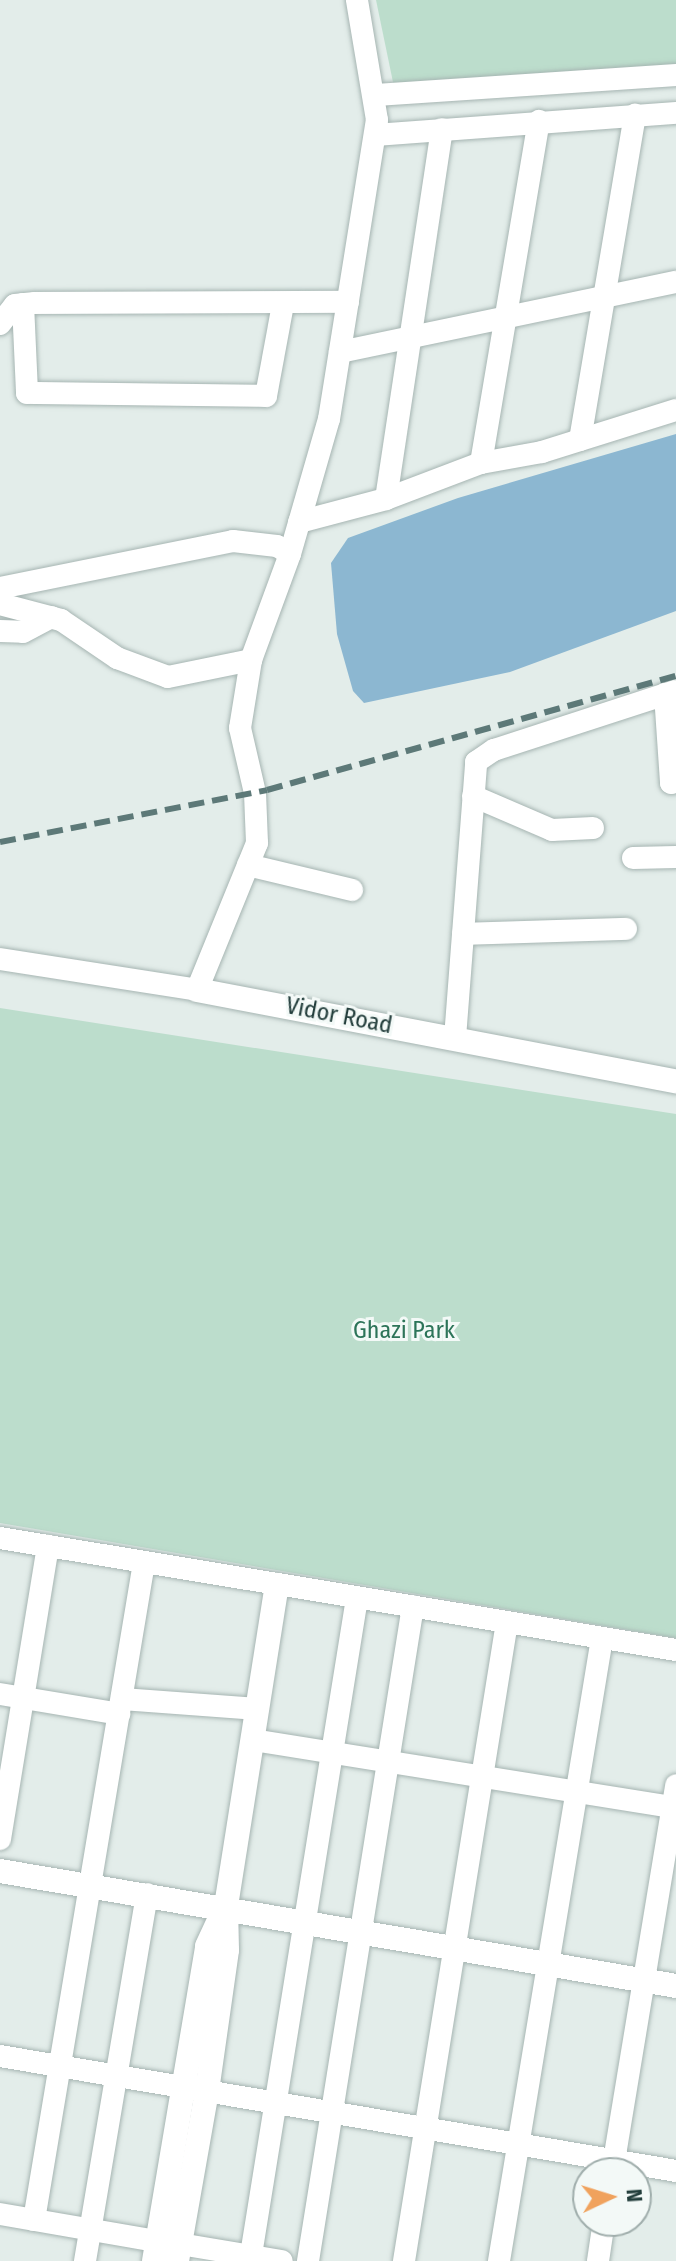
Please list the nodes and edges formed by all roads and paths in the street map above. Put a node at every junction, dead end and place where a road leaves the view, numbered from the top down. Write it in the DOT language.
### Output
graph roads {
  1 [pos="357,0"];
  2 [pos="676,75"];
  3 [pos="376,95"];
  4 [pos="676,113"];
  5 [pos="635,115"];
  6 [pos="539,121"];
  7 [pos="442,129"];
  8 [pos="375,135"];
  9 [pos="676,282"];
  10 [pos="600,297"];
  11 [pos="348,302"];
  12 [pos="23,304"];
  13 [pos="283,304"];
  14 [pos="506,317"];
  15 [pos="0,324"];
  16 [pos="413,336"];
  17 [pos="340,352"];
  18 [pos="675,403"];
  19 [pos="580,440"];
  20 [pos="481,463"];
  21 [pos="386,499"];
  22 [pos="299,522"];
  23 [pos="290,554"];
  24 [pos="0,588"];
  25 [pos="0,604"];
  26 [pos="51,617"];
  27 [pos="0,631"];
  28 [pos="251,660"];
  29 [pos="670,692"];
  30 [pos="676,782"];
  31 [pos="473,796"];
  32 [pos="593,828"];
  33 [pos="676,857"];
  34 [pos="633,858"];
  35 [pos="248,865"];
  36 [pos="352,890"];
  37 [pos="626,929"];
  38 [pos="463,934"];
  39 [pos="0,959"];
  40 [pos="197,990"];
  41 [pos="455,1038"];
  42 [pos="676,1081"];
  43 [pos="0,1538"];
  44 [pos="48,1546"];
  45 [pos="144,1563"];
  46 [pos="277,1585"];
  47 [pos="357,1598"];
  48 [pos="413,1606"];
  49 [pos="507,1622"];
  50 [pos="602,1638"];
  51 [pos="676,1650"];
  52 [pos="0,1694"];
  53 [pos="23,1698"];
  54 [pos="120,1707"];
  55 [pos="258,1709"];
  56 [pos="253,1740"];
  57 [pos="332,1753"];
  58 [pos="388,1762"];
  59 [pos="483,1777"];
  60 [pos="676,1785"];
  61 [pos="576,1792"];
  62 [pos="674,1808"];
  63 [pos="0,1839"];
  64 [pos="0,1871"];
  65 [pos="91,1885"];
  66 [pos="147,1894"];
  67 [pos="226,1906"];
  68 [pos="305,1920"];
  69 [pos="361,1930"];
  70 [pos="455,1947"];
  71 [pos="548,1963"];
  72 [pos="644,1980"];
  73 [pos="676,1986"];
  74 [pos="0,2056"];
  75 [pos="60,2066"];
  76 [pos="116,2075"];
  77 [pos="195,2089"];
  78 [pos="275,2103"];
  79 [pos="332,2112"];
  80 [pos="425,2129"];
  81 [pos="518,2144"];
  82 [pos="572,2157"];
  83 [pos="615,2157"];
  84 [pos="652,2169"];
  85 [pos="676,2171"];
  86 [pos="0,2214"];
  87 [pos="34,2220"];
  88 [pos="90,2230"];
  89 [pos="602,2237"];
  90 [pos="167,2252"];
  91 [pos="250,2258"];
  92 [pos="85,2261"];
  93 [pos="282,2261"];
  94 [pos="308,2261"];
  95 [pos="404,2261"];
  96 [pos="499,2261"];
  97 [pos="598,2261"];
  1 -- 3 [label="street"];
  2 -- 3 [label="street"];
  3 -- 8 [label="street"];
  4 -- 5 [label="street"];
  5 -- 6 [label="street"];
  5 -- 10 [label="street"];
  6 -- 7 [label="street"];
  6 -- 14 [label="street"];
  7 -- 8 [label="street"];
  7 -- 16 [label="street"];
  8 -- 11 [label="street"];
  9 -- 10 [label="street"];
  10 -- 14 [label="street"];
  10 -- 19 [label="street"];
  11 -- 13 [label="street"];
  11 -- 17 [label="street"];
  12 -- 13 [label="street"];
  12 -- 13 [label="street"];
  12 -- 15 [label="street"];
  14 -- 16 [label="street"];
  14 -- 20 [label="street"];
  16 -- 17 [label="street"];
  16 -- 21 [label="street"];
  17 -- 22 [label="street"];
  18 -- 19 [label="street"];
  19 -- 20 [label="street"];
  20 -- 21 [label="street"];
  21 -- 22 [label="street"];
  22 -- 23 [label="street"];
  23 -- 24 [label="street"];
  23 -- 28 [label="street"];
  25 -- 26 [label="street"];
  26 -- 27 [label="street"];
  26 -- 28 [label="street"];
  28 -- 35 [label="street"];
  29 -- 30 [label="street"];
  29 -- 31 [label="street"];
  31 -- 32 [label="street"];
  31 -- 38 [label="street"];
  33 -- 34 [label="street"];
  35 -- 36 [label="street"];
  35 -- 40 [label="street"];
  37 -- 38 [label="street"];
  38 -- 41 [label="street"];
  39 -- 40 [label="street, Vidor Road"];
  40 -- 41 [label="street, Vidor Road"];
  41 -- 42 [label="street, Vidor Road"];
  43 -- 44 [label="street"];
  44 -- 45 [label="street"];
  44 -- 53 [label="street"];
  45 -- 46 [label="street"];
  45 -- 54 [label="street"];
  46 -- 47 [label="street"];
  46 -- 55 [label="street"];
  47 -- 48 [label="street"];
  47 -- 57 [label="street"];
  48 -- 49 [label="street"];
  48 -- 58 [label="street"];
  49 -- 50 [label="street"];
  49 -- 59 [label="street"];
  50 -- 51 [label="street"];
  50 -- 61 [label="street"];
  52 -- 53 [label="street"];
  53 -- 54 [label="street"];
  53 -- 63 [label="street"];
  54 -- 55 [label="street"];
  54 -- 65 [label="street"];
  55 -- 56 [label="street"];
  56 -- 57 [label="street"];
  56 -- 67 [label="street"];
  57 -- 58 [label="street"];
  57 -- 68 [label="street"];
  58 -- 59 [label="street"];
  58 -- 69 [label="street"];
  59 -- 61 [label="street"];
  59 -- 70 [label="street"];
  60 -- 62 [label="street"];
  61 -- 62 [label="street"];
  61 -- 71 [label="street"];
  62 -- 72 [label="street"];
  64 -- 65 [label="street"];
  65 -- 66 [label="street"];
  65 -- 75 [label="street"];
  66 -- 67 [label="street"];
  66 -- 76 [label="street"];
  67 -- 68 [label="street"];
  67 -- 77 [label="street"];
  68 -- 69 [label="street"];
  68 -- 78 [label="street"];
  69 -- 70 [label="street"];
  69 -- 79 [label="street"];
  70 -- 71 [label="street"];
  70 -- 80 [label="street"];
  71 -- 72 [label="street"];
  71 -- 81 [label="street"];
  72 -- 73 [label="street"];
  72 -- 83 [label="street"];
  74 -- 75 [label="street"];
  75 -- 76 [label="street"];
  75 -- 87 [label="street"];
  76 -- 77 [label="street"];
  76 -- 88 [label="street"];
  77 -- 78 [label="street"];
  77 -- 90 [label="street"];
  78 -- 79 [label="street"];
  78 -- 91 [label="street"];
  79 -- 80 [label="street"];
  79 -- 94 [label="street"];
  80 -- 81 [label="street"];
  80 -- 95 [label="street"];
  81 -- 82 [label="street"];
  81 -- 96 [label="street"];
  84 -- 85 [label="street"];
  86 -- 87 [label="street"];
  87 -- 88 [label="street"];
  88 -- 90 [label="street"];
  88 -- 92 [label="street"];
  89 -- 97 [label="street"];
  90 -- 91 [label="street"];
  91 -- 93 [label="street"];
}
